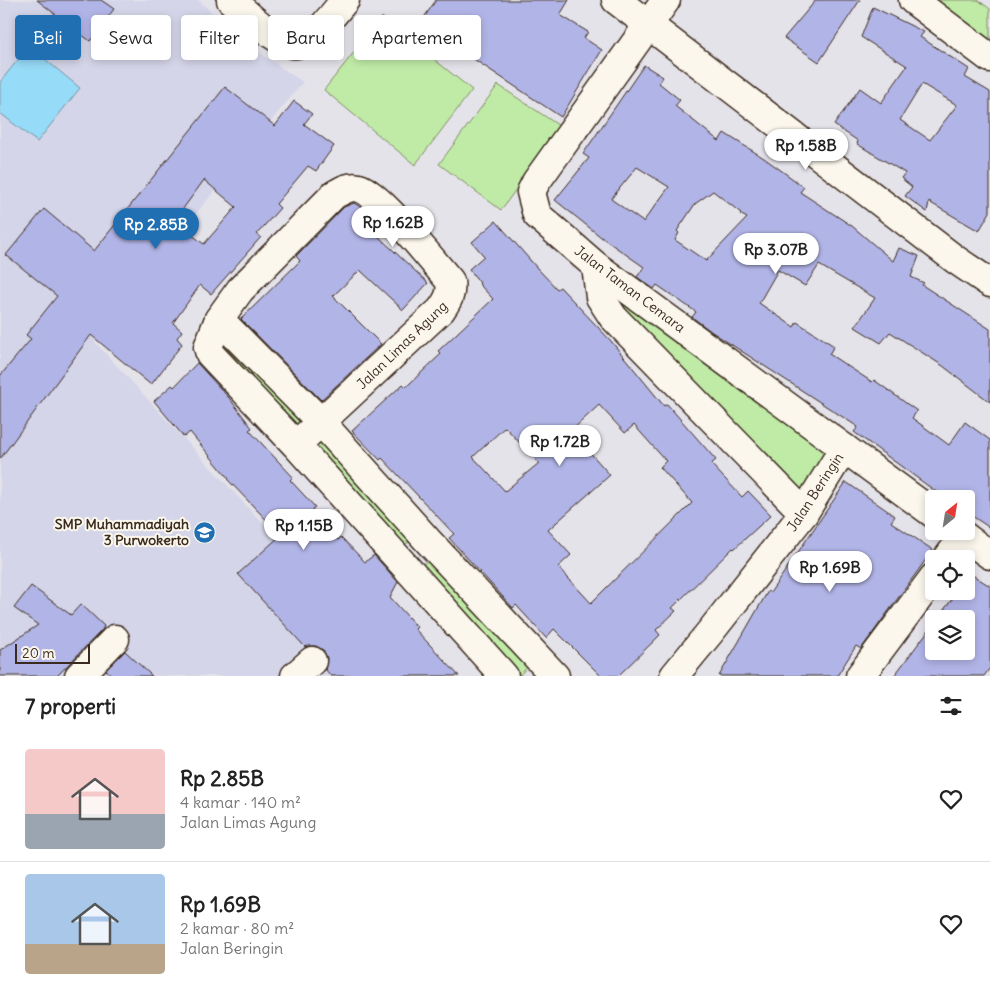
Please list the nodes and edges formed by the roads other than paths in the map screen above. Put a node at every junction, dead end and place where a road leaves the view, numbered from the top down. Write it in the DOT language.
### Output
graph roads {
  1 [pos="231,0"];
  2 [pos="345,0"];
  3 [pos="616,0"];
  4 [pos="666,0"];
  5 [pos="913,0"];
  6 [pos="648,24"];
  7 [pos="990,58"];
  8 [pos="596,266"];
  9 [pos="990,283"];
  10 [pos="219,319"];
  11 [pos="321,422"];
  12 [pos="296,446"];
  13 [pos="844,448"];
  14 [pos="925,507"];
  15 [pos="804,513"];
  16 [pos="969,540"];
  17 [pos="429,542"];
  18 [pos="990,555"];
  19 [pos="403,565"];
  20 [pos="925,589"];
  21 [pos="115,639"];
  22 [pos="545,673"];
  23 [pos="79,676"];
  24 [pos="504,676"];
  25 [pos="674,676"];
  26 [pos="860,676"];
  1 -- 2 [label="street"];
  3 -- 6 [label="street"];
  4 -- 6 [label="street, Jalan Taman Cemara"];
  5 -- 7 [label="street"];
  6 -- 8 [label="street, Jalan Taman Cemara"];
  6 -- 9 [label="street"];
  8 -- 13 [label="street, Jalan Taman Cemara"];
  8 -- 15 [label="street"];
  10 -- 11 [label="street"];
  10 -- 11 [label="street, Jalan Limas Agung"];
  10 -- 12 [label="street, Jalan Limas Agung"];
  11 -- 12 [label="street, Jalan Limas Agung"];
  11 -- 17 [label="street"];
  12 -- 19 [label="street, Jalan Limas Agung"];
  13 -- 14 [label="street, Jalan Taman Cemara"];
  13 -- 15 [label="street, Jalan Beringin"];
  15 -- 25 [label="street, Jalan Beringin"];
  16 -- 18 [label="street"];
  17 -- 19 [label="street"];
  17 -- 22 [label="street"];
  19 -- 24 [label="street, Jalan Limas Agung"];
  20 -- 26 [label="street"];
  21 -- 23 [label="street"];
}
